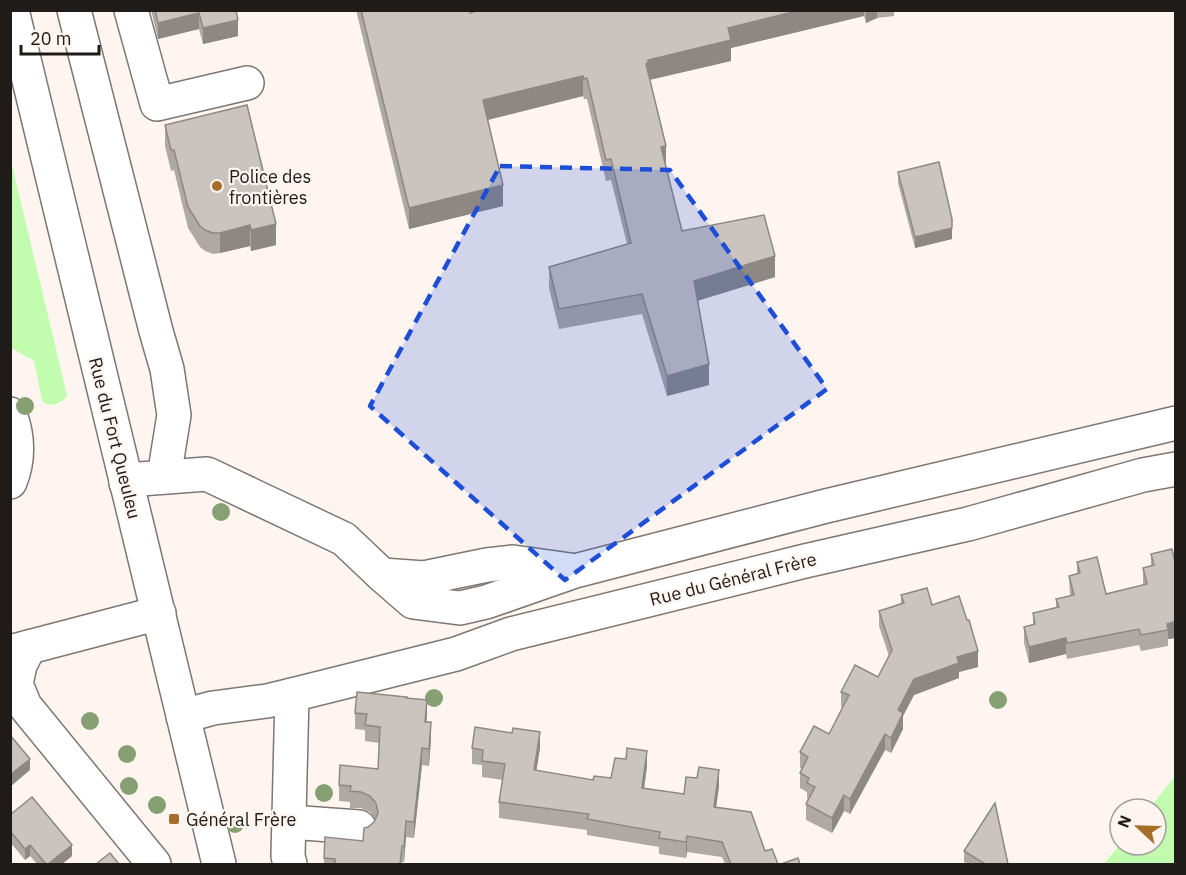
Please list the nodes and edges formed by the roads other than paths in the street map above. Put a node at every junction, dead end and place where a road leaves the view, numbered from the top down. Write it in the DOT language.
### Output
graph roads {
  1 [pos="12,10"];
  2 [pos="74,10"];
  3 [pos="131,10"];
  4 [pos="247,83"];
  5 [pos="10,414"];
  6 [pos="1176,423"];
  7 [pos="1176,468"];
  8 [pos="164,477"];
  9 [pos="10,482"];
  10 [pos="126,483"];
  11 [pos="159,613"];
  12 [pos="20,649"];
  13 [pos="292,695"];
  14 [pos="183,716"];
  15 [pos="289,822"];
  16 [pos="359,827"];
  17 [pos="154,864"];
  18 [pos="219,864"];
  19 [pos="290,864"];
  1 -- 10 [label="street, Rue du Fort Queuleu"];
  2 -- 8 [label="street"];
  3 -- 4 [label="street"];
  5 -- 9 [label="street"];
  6 -- 8 [label="street"];
  7 -- 13 [label="street, Rue du Général Frère"];
  8 -- 10 [label="street"];
  10 -- 11 [label="street, Rue du Fort Queuleu"];
  11 -- 12 [label="street"];
  11 -- 14 [label="street, Rue du Fort Queuleu"];
  12 -- 17 [label="street"];
  13 -- 14 [label="street, Rue du Général Frère"];
  13 -- 15 [label="street"];
  14 -- 18 [label="street, Rue du Fort Queuleu"];
  15 -- 16 [label="street"];
  15 -- 19 [label="street"];
}
